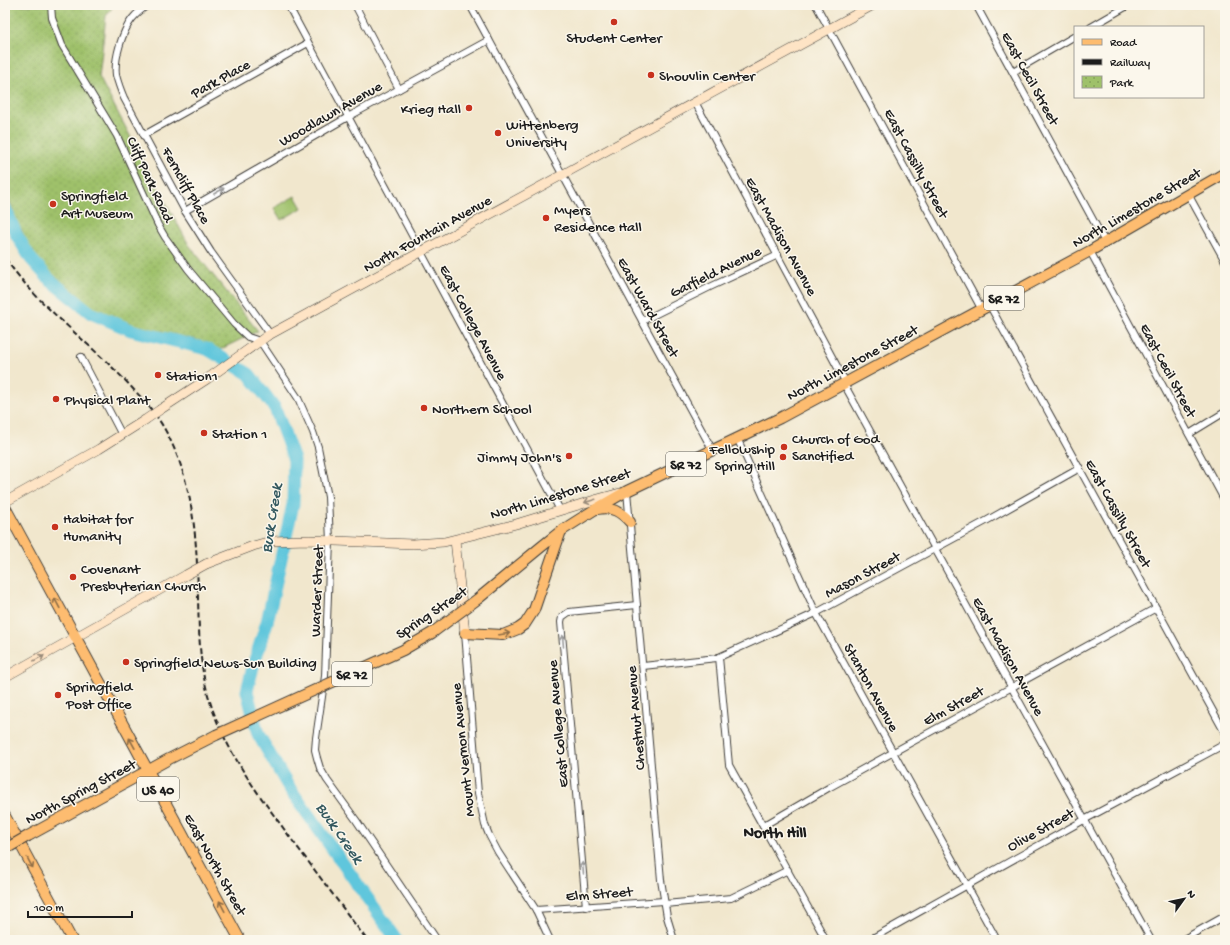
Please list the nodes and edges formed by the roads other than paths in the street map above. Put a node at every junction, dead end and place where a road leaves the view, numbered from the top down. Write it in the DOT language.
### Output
graph roads {
  1 [pos="51,5"];
  2 [pos="148,5"];
  3 [pos="288,5"];
  4 [pos="355,5"];
  5 [pos="470,5"];
  6 [pos="816,5"];
  7 [pos="873,5"];
  8 [pos="976,5"];
  9 [pos="1113,5"];
  10 [pos="1129,5"];
  11 [pos="1117,12"];
  12 [pos="1093,26"];
  13 [pos="829,29"];
  14 [pos="1074,37"];
  15 [pos="489,40"];
  16 [pos="308,43"];
  17 [pos="1012,72"];
  18 [pos="399,89"];
  19 [pos="695,102"];
  20 [pos="348,117"];
  21 [pos="144,135"];
  22 [pos="1225,172"];
  23 [pos="562,175"];
  24 [pos="1188,194"];
  25 [pos="185,211"];
  26 [pos="1105,242"];
  27 [pos="1090,251"];
  28 [pos="421,252"];
  29 [pos="778,255"];
  30 [pos="1225,261"];
  31 [pos="986,308"];
  32 [pos="642,321"];
  33 [pos="270,334"];
  34 [pos="260,341"];
  35 [pos="81,357"];
  36 [pos="845,383"];
  37 [pos="1225,412"];
  38 [pos="1189,434"];
  39 [pos="122,435"];
  40 [pos="738,440"];
  41 [pos="713,451"];
  42 [pos="1080,468"];
  43 [pos="627,492"];
  44 [pos="1225,501"];
  45 [pos="5,502"];
  46 [pos="5,507"];
  47 [pos="560,510"];
  48 [pos="594,510"];
  49 [pos="630,522"];
  50 [pos="562,531"];
  51 [pos="455,540"];
  52 [pos="330,541"];
  53 [pos="935,549"];
  54 [pos="637,605"];
  55 [pos="1156,608"];
  56 [pos="816,613"];
  57 [pos="465,633"];
  58 [pos="76,637"];
  59 [pos="719,657"];
  60 [pos="643,666"];
  61 [pos="5,677"];
  62 [pos="1012,687"];
  63 [pos="1225,733"];
  64 [pos="1225,744"];
  65 [pos="894,753"];
  66 [pos="148,771"];
  67 [pos="5,816"];
  68 [pos="1084,820"];
  69 [pos="763,826"];
  70 [pos="7,848"];
  71 [pos="788,870"];
  72 [pos="967,885"];
  73 [pos="665,902"];
  74 [pos="586,907"];
  75 [pos="536,910"];
  76 [pos="1225,916"];
  77 [pos="72,940"];
  78 [pos="240,940"];
  79 [pos="438,940"];
  80 [pos="550,940"];
  81 [pos="674,940"];
  82 [pos="826,940"];
  83 [pos="869,940"];
  84 [pos="997,940"];
  85 [pos="1150,940"];
  86 [pos="1182,940"];
  1 -- 34 [label="street, Cliff Park Road"];
  2 -- 21 [label="street, Ferncliff Place"];
  3 -- 16 [label="street, East College Avenue"];
  4 -- 18 [label="street"];
  5 -- 15 [label="street, East Ward Street"];
  6 -- 13 [label="street, East Cassilly Street"];
  7 -- 13 [label="street, North Fountain Avenue"];
  8 -- 17 [label="street, East Cecil Street"];
  9 -- 11 [label="street"];
  10 -- 11 [label="street"];
  11 -- 12 [label="street"];
  13 -- 19 [label="street, North Fountain Avenue"];
  13 -- 31 [label="street, East Cassilly Street"];
  14 -- 17 [label="street"];
  15 -- 18 [label="street, Woodlawn Avenue"];
  15 -- 23 [label="street, East Ward Street"];
  16 -- 20 [label="street, East College Avenue"];
  16 -- 21 [label="street, Park Place"];
  17 -- 26 [label="street, East Cecil Street"];
  18 -- 20 [label="street, Woodlawn Avenue"];
  19 -- 23 [label="street, North Fountain Avenue"];
  19 -- 29 [label="street, East Madison Avenue"];
  25 -- 20 [label="street, Woodlawn Avenue, one-way"];
  20 -- 28 [label="street, East College Avenue"];
  21 -- 25 [label="street, Ferncliff Place"];
  22 -- 24 [label="main road, North Limestone Street / SR 72"];
  23 -- 28 [label="street, North Fountain Avenue"];
  23 -- 32 [label="street, East Ward Street"];
  24 -- 26 [label="main road, North Limestone Street / SR 72"];
  24 -- 30 [label="street"];
  25 -- 33 [label="street, Ferncliff Place"];
  26 -- 27 [label="main road, North Limestone Street / SR 72"];
  27 -- 31 [label="main road, North Limestone Street / SR 72"];
  27 -- 38 [label="street, East Cecil Street"];
  28 -- 33 [label="street, North Fountain Avenue"];
  28 -- 47 [label="street, East College Avenue"];
  29 -- 32 [label="street, Garfield Avenue"];
  29 -- 36 [label="street, East Madison Avenue"];
  31 -- 36 [label="main road, North Limestone Street / SR 72"];
  31 -- 42 [label="street, East Cassilly Street"];
  32 -- 41 [label="street, East Ward Street"];
  33 -- 34 [label="street, North Fountain Avenue"];
  34 -- 39 [label="street, North Fountain Avenue, bridge"];
  34 -- 52 [label="street, Warder Street"];
  35 -- 39 [label="street"];
  36 -- 40 [label="main road, North Limestone Street / SR 72"];
  36 -- 53 [label="street, East Madison Avenue"];
  37 -- 38 [label="street"];
  38 -- 44 [label="street, East Cecil Street"];
  39 -- 45 [label="street, North Fountain Avenue"];
  40 -- 41 [label="main road, North Limestone Street / SR 72"];
  40 -- 56 [label="street, Stanton Avenue"];
  41 -- 43 [label="main road, North Limestone Street / SR 72"];
  42 -- 53 [label="street, Mason Street"];
  42 -- 55 [label="street, East Cassilly Street"];
  43 -- 47 [label="street, North Limestone Street, one-way"];
  43 -- 48 [label="main road, Spring Street / SR 72"];
  43 -- 49 [label="street, Chestnut Avenue"];
  58 -- 46 [label="main road, East North Street / US 40, one-way"];
  47 -- 51 [label="street, North Limestone Street"];
  48 -- 49 [label="main road"];
  48 -- 50 [label="main road, Spring Street / SR 72"];
  49 -- 54 [label="street, Chestnut Avenue"];
  57 -- 50 [label="main road, one-way"];
  50 -- 66 [label="main road, Spring Street / SR 72, bridge"];
  51 -- 52 [label="street, North Limestone Street"];
  51 -- 57 [label="street, Mount Vernon Avenue"];
  52 -- 58 [label="street, North Limestone Street, bridge"];
  52 -- 79 [label="street, Warder Street"];
  53 -- 56 [label="street, Mason Street"];
  53 -- 62 [label="street, East Madison Avenue"];
  54 -- 60 [label="street, Chestnut Avenue"];
  74 -- 54 [label="street, East College Avenue, one-way"];
  55 -- 62 [label="street, Elm Street"];
  55 -- 63 [label="street, East Cassilly Street"];
  56 -- 59 [label="street, Mason Street"];
  56 -- 65 [label="street, Stanton Avenue"];
  57 -- 75 [label="street, Mount Vernon Avenue"];
  61 -- 58 [label="street, North Limestone Street, one-way"];
  66 -- 58 [label="main road, East North Street / US 40, one-way"];
  59 -- 60 [label="street, Mason Street"];
  59 -- 69 [label="street"];
  60 -- 73 [label="street, Chestnut Avenue"];
  62 -- 65 [label="street, Elm Street"];
  62 -- 68 [label="street, East Madison Avenue"];
  64 -- 68 [label="street, Olive Street"];
  65 -- 69 [label="street, Elm Street"];
  65 -- 72 [label="street, Stanton Avenue"];
  66 -- 70 [label="main road, North Spring Street / SR 72, bridge"];
  78 -- 66 [label="main road, East North Street / US 40, one-way"];
  67 -- 77 [label="main road, one-way"];
  68 -- 72 [label="street, Olive Street"];
  68 -- 85 [label="street, East Madison Avenue"];
  69 -- 71 [label="street"];
  71 -- 73 [label="street, Elm Street"];
  71 -- 82 [label="street"];
  72 -- 83 [label="street, Olive Street"];
  72 -- 84 [label="street, Stanton Avenue"];
  73 -- 74 [label="street, Elm Street"];
  73 -- 81 [label="street, Chestnut Avenue"];
  74 -- 75 [label="street, Elm Street"];
  75 -- 80 [label="street, Mount Vernon Avenue"];
  76 -- 86 [label="street"];
}
